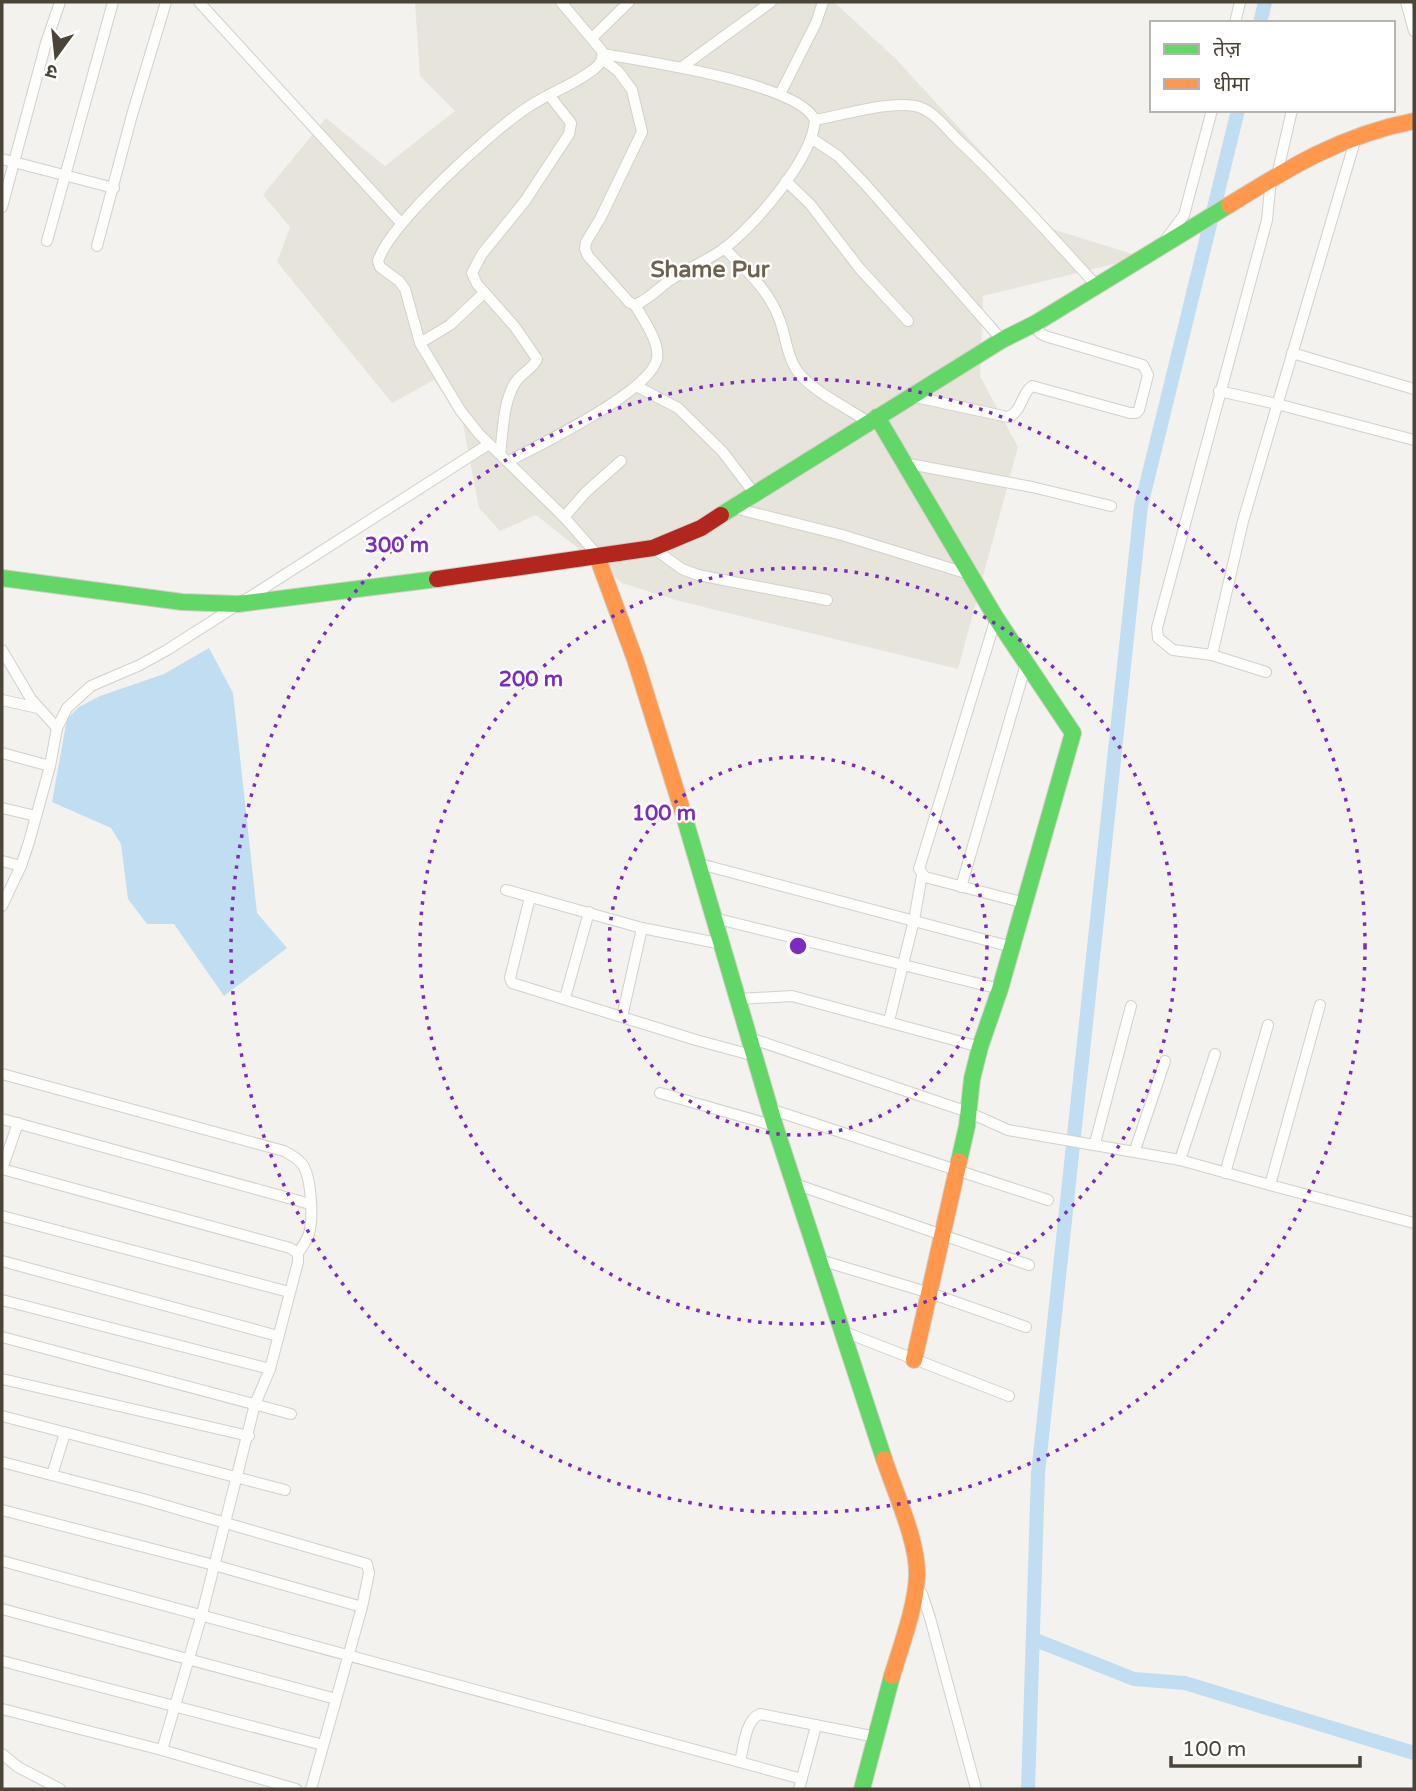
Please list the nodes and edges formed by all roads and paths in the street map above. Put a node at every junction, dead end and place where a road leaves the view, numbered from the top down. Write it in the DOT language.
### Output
graph roads {
  1 [pos="60,2"];
  2 [pos="113,2"];
  3 [pos="166,2"];
  4 [pos="199,2"];
  5 [pos="561,2"];
  6 [pos="629,2"];
  7 [pos="771,2"];
  8 [pos="823,2"];
  9 [pos="1240,2"];
  10 [pos="1406,2"];
  11 [pos="1235,21"];
  12 [pos="1414,31"];
  13 [pos="592,38"];
  14 [pos="602,57"];
  15 [pos="682,67"];
  16 [pos="780,94"];
  17 [pos="549,95"];
  18 [pos="1211,112"];
  19 [pos="1291,112"];
  20 [pos="815,120"];
  21 [pos="1414,121"];
  22 [pos="1357,134"];
  23 [pos="811,138"];
  24 [pos="2,159"];
  25 [pos="14,163"];
  26 [pos="65,175"];
  27 [pos="1274,177"];
  28 [pos="786,181"];
  29 [pos="114,188"];
  30 [pos="2,207"];
  31 [pos="401,223"];
  32 [pos="47,241"];
  33 [pos="97,246"];
  34 [pos="1160,246"];
  35 [pos="724,248"];
  36 [pos="1097,286"];
  37 [pos="484,293"];
  38 [pos="635,305"];
  39 [pos="908,321"];
  40 [pos="1036,323"];
  41 [pos="1002,340"];
  42 [pos="420,343"];
  43 [pos="1292,353"];
  44 [pos="636,386"];
  45 [pos="1414,388"];
  46 [pos="1219,391"];
  47 [pos="911,396"];
  48 [pos="1277,404"];
  49 [pos="873,419"];
  50 [pos="1414,440"];
  51 [pos="489,444"];
  52 [pos="505,458"];
  53 [pos="621,461"];
  54 [pos="904,463"];
  55 [pos="754,494"];
  56 [pos="1111,506"];
  57 [pos="734,508"];
  58 [pos="564,517"];
  59 [pos="653,548"];
  60 [pos="599,558"];
  61 [pos="972,575"];
  62 [pos="2,578"];
  63 [pos="828,600"];
  64 [pos="238,604"];
  65 [pos="996,618"];
  66 [pos="2,650"];
  67 [pos="1212,655"];
  68 [pos="1026,664"];
  69 [pos="1266,671"];
  70 [pos="2,700"];
  71 [pos="38,708"];
  72 [pos="57,728"];
  73 [pos="2,753"];
  74 [pos="50,766"];
  75 [pos="2,808"];
  76 [pos="36,816"];
  77 [pos="2,861"];
  78 [pos="700,864"];
  79 [pos="21,866"];
  80 [pos="922,875"];
  81 [pos="961,887"];
  82 [pos="506,890"];
  83 [pos="530,897"];
  84 [pos="1025,903"];
  85 [pos="2,906"];
  86 [pos="589,912"];
  87 [pos="714,918"];
  88 [pos="914,920"];
  89 [pos="642,928"];
  90 [pos="722,944"];
  91 [pos="1012,947"];
  92 [pos="904,965"];
  93 [pos="1000,989"];
  94 [pos="565,998"];
  95 [pos="739,999"];
  96 [pos="1320,1005"];
  97 [pos="1131,1006"];
  98 [pos="622,1017"];
  99 [pos="889,1021"];
  100 [pos="1268,1025"];
  101 [pos="750,1038"];
  102 [pos="980,1047"];
  103 [pos="1215,1054"];
  104 [pos="755,1056"];
  105 [pos="1165,1061"];
  106 [pos="2,1074"];
  107 [pos="660,1093"];
  108 [pos="770,1109"];
  109 [pos="968,1112"];
  110 [pos="2,1119"];
  111 [pos="18,1123"];
  112 [pos="775,1126"];
  113 [pos="1095,1143"];
  114 [pos="1135,1150"];
  115 [pos="1180,1160"];
  116 [pos="958,1169"];
  117 [pos="1225,1173"];
  118 [pos="795,1184"];
  119 [pos="1270,1185"];
  120 [pos="1048,1200"];
  121 [pos="310,1204"];
  122 [pos="2,1216"];
  123 [pos="1414,1223"];
  124 [pos="943,1234"];
  125 [pos="298,1253"];
  126 [pos="820,1260"];
  127 [pos="2,1261"];
  128 [pos="1029,1265"];
  129 [pos="289,1292"];
  130 [pos="930,1293"];
  131 [pos="2,1300"];
  132 [pos="1026,1327"];
  133 [pos="842,1331"];
  134 [pos="278,1336"];
  135 [pos="2,1337"];
  136 [pos="914,1360"];
  137 [pos="270,1369"];
  138 [pos="2,1379"];
  139 [pos="1009,1396"];
  140 [pos="256,1404"];
  141 [pos="291,1414"];
  142 [pos="2,1416"];
  143 [pos="65,1433"];
  144 [pos="249,1436"];
  145 [pos="2,1462"];
  146 [pos="52,1475"];
  147 [pos="236,1478"];
  148 [pos="285,1490"];
  149 [pos="2,1510"];
  150 [pos="225,1522"];
  151 [pos="2,1561"];
  152 [pos="214,1565"];
  153 [pos="916,1585"];
  154 [pos="362,1607"];
  155 [pos="2,1609"];
  156 [pos="202,1614"];
  157 [pos="349,1656"];
  158 [pos="190,1658"];
  159 [pos="2,1661"];
  160 [pos="336,1699"];
  161 [pos="175,1706"];
  162 [pos="2,1709"];
  163 [pos="816,1726"];
  164 [pos="876,1737"];
  165 [pos="323,1745"];
  166 [pos="162,1750"];
  167 [pos="2,1754"];
  168 [pos="740,1761"];
  169 [pos="257,1784"];
  170 [pos="801,1784"];
  171 [pos="60,1789"];
  172 [pos="296,1789"];
  173 [pos="311,1789"];
  174 [pos="862,1789"];
  175 [pos="976,1789"];
  1 -- 25 [label="street"];
  2 -- 26 [label="street"];
  3 -- 29 [label="street"];
  4 -- 31 [label="street"];
  5 -- 13 [label="street"];
  6 -- 13 [label="street"];
  7 -- 15 [label="street"];
  8 -- 16 [label="street"];
  9 -- 11 [label="street"];
  10 -- 12 [label="street"];
  13 -- 14 [label="street"];
  14 -- 15 [label="street"];
  14 -- 17 [label="street"];
  14 -- 38 [label="street"];
  15 -- 16 [label="street"];
  16 -- 20 [label="street"];
  17 -- 31 [label="street"];
  17 -- 37 [label="street"];
  18 -- 34 [label="street"];
  19 -- 27 [label="street"];
  20 -- 23 [label="street"];
  20 -- 36 [label="street"];
  21 -- 22 [label="street"];
  22 -- 27 [label="street"];
  22 -- 43 [label="street"];
  23 -- 28 [label="street"];
  23 -- 41 [label="street"];
  24 -- 25 [label="street"];
  25 -- 26 [label="street"];
  25 -- 30 [label="street"];
  26 -- 29 [label="street"];
  26 -- 32 [label="street"];
  27 -- 34 [label="street"];
  27 -- 46 [label="street"];
  28 -- 35 [label="street"];
  28 -- 39 [label="street"];
  29 -- 33 [label="street"];
  31 -- 42 [label="street"];
  34 -- 36 [label="street"];
  35 -- 38 [label="street"];
  35 -- 49 [label="street"];
  36 -- 40 [label="street"];
  37 -- 42 [label="street"];
  37 -- 52 [label="street"];
  38 -- 44 [label="street"];
  40 -- 41 [label="street"];
  40 -- 47 [label="street"];
  41 -- 47 [label="street"];
  42 -- 51 [label="street"];
  43 -- 45 [label="street"];
  43 -- 48 [label="street"];
  44 -- 52 [label="street"];
  44 -- 55 [label="street"];
  46 -- 48 [label="street"];
  46 -- 67 [label="street"];
  47 -- 49 [label="street"];
  48 -- 50 [label="street"];
  48 -- 67 [label="street"];
  49 -- 54 [label="street"];
  49 -- 55 [label="street"];
  51 -- 52 [label="street"];
  51 -- 64 [label="street"];
  52 -- 58 [label="street"];
  53 -- 58 [label="street"];
  54 -- 56 [label="street"];
  54 -- 61 [label="street"];
  55 -- 57 [label="street"];
  57 -- 59 [label="street"];
  57 -- 61 [label="street"];
  58 -- 60 [label="street"];
  59 -- 60 [label="street"];
  59 -- 63 [label="street"];
  60 -- 64 [label="street"];
  60 -- 78 [label="street"];
  61 -- 65 [label="street"];
  62 -- 64 [label="street"];
  64 -- 72 [label="street"];
  65 -- 68 [label="street"];
  65 -- 80 [label="street"];
  66 -- 71 [label="street"];
  67 -- 69 [label="street"];
  68 -- 81 [label="street"];
  68 -- 84 [label="street"];
  70 -- 71 [label="street"];
  71 -- 72 [label="street"];
  72 -- 74 [label="street"];
  73 -- 74 [label="street"];
  74 -- 76 [label="street"];
  75 -- 76 [label="street"];
  76 -- 79 [label="street"];
  77 -- 79 [label="street"];
  78 -- 87 [label="street"];
  78 -- 88 [label="street"];
  79 -- 85 [label="street"];
  80 -- 81 [label="street"];
  80 -- 88 [label="street"];
  81 -- 84 [label="street"];
  82 -- 83 [label="street"];
  83 -- 86 [label="street"];
  83 -- 94 [label="street"];
  84 -- 91 [label="street"];
  86 -- 89 [label="street"];
  86 -- 94 [label="street"];
  87 -- 90 [label="street"];
  87 -- 92 [label="street"];
  88 -- 91 [label="street"];
  88 -- 92 [label="street"];
  89 -- 90 [label="street"];
  89 -- 98 [label="street"];
  90 -- 95 [label="street"];
  91 -- 93 [label="street"];
  92 -- 93 [label="street"];
  92 -- 99 [label="street"];
  93 -- 102 [label="street"];
  94 -- 98 [label="street"];
  95 -- 99 [label="street"];
  95 -- 101 [label="street"];
  96 -- 119 [label="street"];
  97 -- 113 [label="street"];
  98 -- 104 [label="street"];
  99 -- 102 [label="street"];
  100 -- 117 [label="street"];
  101 -- 104 [label="street"];
  101 -- 109 [label="street"];
  102 -- 109 [label="street"];
  103 -- 115 [label="street"];
  104 -- 108 [label="street"];
  105 -- 114 [label="street"];
  106 -- 121 [label="street"];
  107 -- 112 [label="street"];
  108 -- 112 [label="street"];
  108 -- 116 [label="street"];
  109 -- 113 [label="street"];
  109 -- 116 [label="street"];
  110 -- 111 [label="street"];
  111 -- 121 [label="street"];
  111 -- 125 [label="street"];
  112 -- 118 [label="street"];
  113 -- 114 [label="street"];
  114 -- 115 [label="street"];
  115 -- 117 [label="street"];
  116 -- 120 [label="street"];
  116 -- 124 [label="street"];
  117 -- 119 [label="street"];
  118 -- 124 [label="street"];
  118 -- 126 [label="street"];
  119 -- 123 [label="street"];
  121 -- 125 [label="street"];
  122 -- 129 [label="street"];
  124 -- 128 [label="street"];
  124 -- 130 [label="street"];
  125 -- 129 [label="street"];
  126 -- 130 [label="street"];
  126 -- 133 [label="street"];
  127 -- 134 [label="street"];
  129 -- 134 [label="street"];
  130 -- 132 [label="street"];
  130 -- 136 [label="street"];
  131 -- 137 [label="street"];
  133 -- 136 [label="street"];
  133 -- 153 [label="street"];
  134 -- 137 [label="street"];
  135 -- 140 [label="street"];
  136 -- 139 [label="street"];
  137 -- 140 [label="street"];
  138 -- 144 [label="street"];
  140 -- 141 [label="street"];
  140 -- 144 [label="street"];
  142 -- 143 [label="street"];
  143 -- 146 [label="street"];
  143 -- 147 [label="street"];
  144 -- 147 [label="street"];
  145 -- 146 [label="street"];
  146 -- 150 [label="street"];
  147 -- 148 [label="street"];
  147 -- 150 [label="street"];
  149 -- 152 [label="street"];
  150 -- 152 [label="street"];
  150 -- 154 [label="street"];
  151 -- 156 [label="street"];
  152 -- 154 [label="street"];
  152 -- 156 [label="street"];
  153 -- 164 [label="street"];
  153 -- 175 [label="street"];
  154 -- 157 [label="street"];
  155 -- 158 [label="street"];
  156 -- 157 [label="street"];
  156 -- 158 [label="street"];
  157 -- 160 [label="street"];
  157 -- 168 [label="street"];
  158 -- 160 [label="street"];
  158 -- 161 [label="street"];
  159 -- 161 [label="street"];
  160 -- 165 [label="street"];
  161 -- 165 [label="street"];
  161 -- 166 [label="street"];
  162 -- 166 [label="street"];
  163 -- 164 [label="street"];
  163 -- 168 [label="street"];
  163 -- 170 [label="street"];
  164 -- 174 [label="street"];
  165 -- 173 [label="street"];
  166 -- 169 [label="street"];
  167 -- 171 [label="street"];
  168 -- 170 [label="street"];
  169 -- 172 [label="street"];
}
